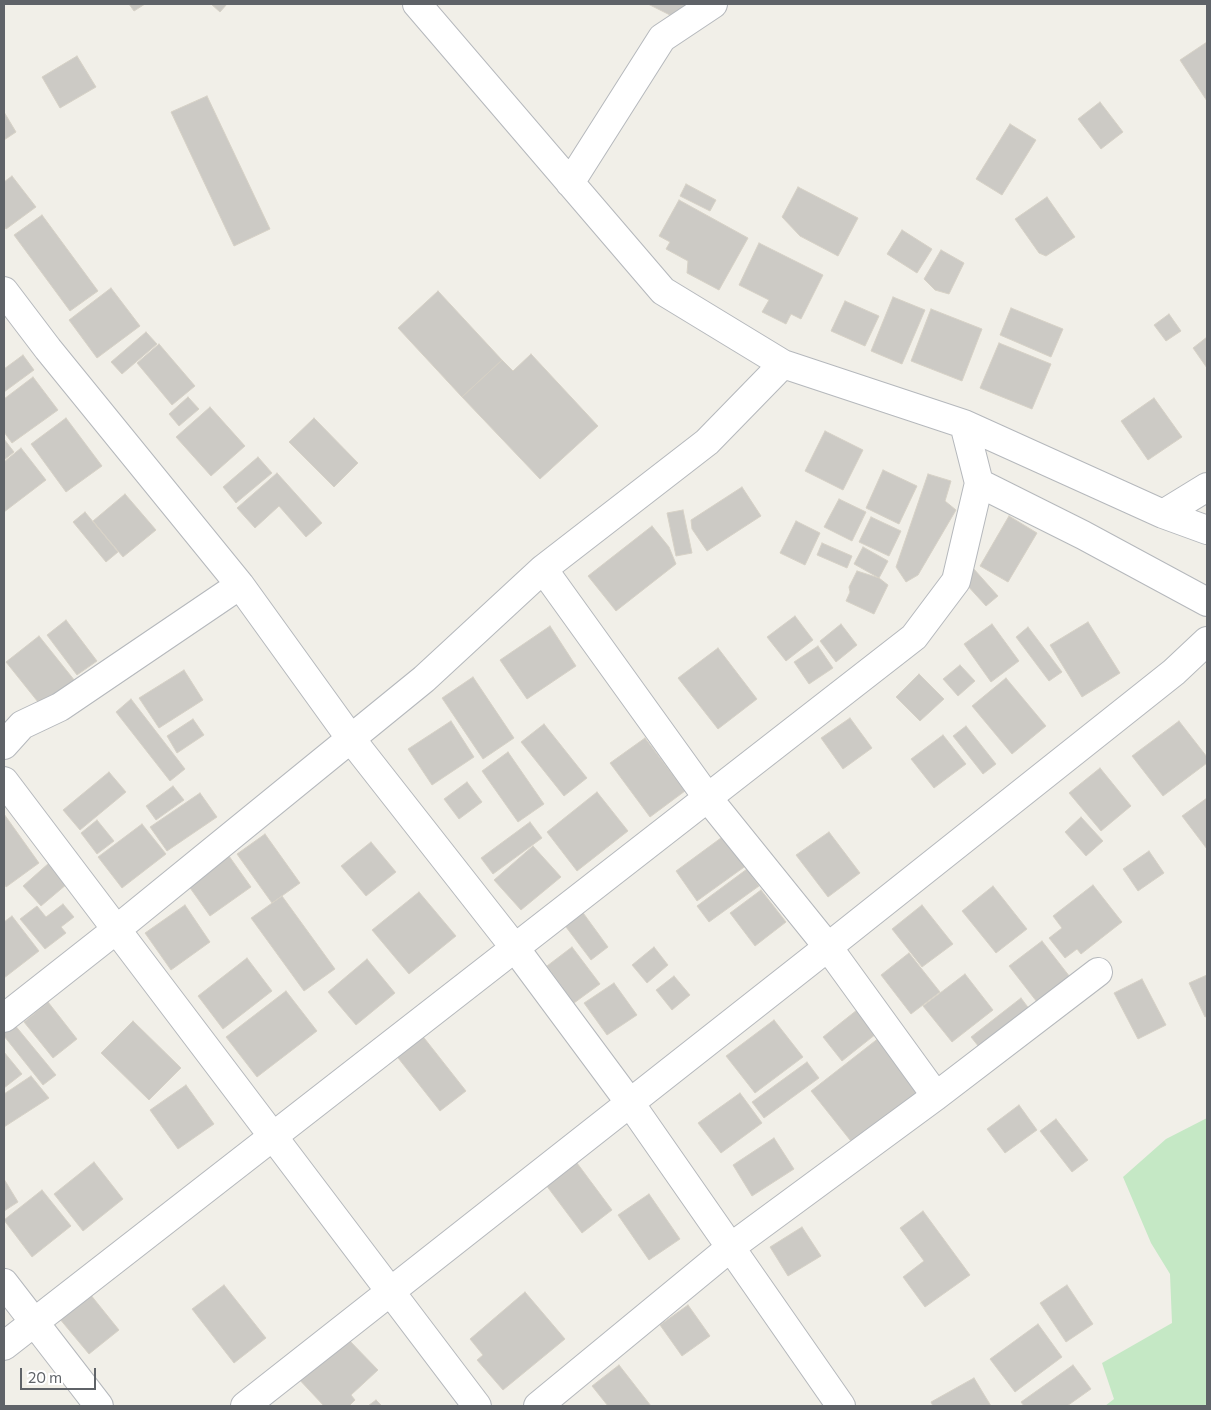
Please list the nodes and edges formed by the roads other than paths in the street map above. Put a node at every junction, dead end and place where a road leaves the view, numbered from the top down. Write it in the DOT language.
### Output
graph roads {
  1 [pos="417,4"];
  2 [pos="713,4"];
  3 [pos="570,183"];
  4 [pos="4,291"];
  5 [pos="782,364"];
  6 [pos="964,424"];
  7 [pos="979,483"];
  8 [pos="1207,487"];
  9 [pos="1163,514"];
  10 [pos="1207,530"];
  11 [pos="543,569"];
  12 [pos="240,585"];
  13 [pos="1207,602"];
  14 [pos="1207,641"];
  15 [pos="351,738"];
  16 [pos="4,745"];
  17 [pos="4,782"];
  18 [pos="707,797"];
  19 [pos="117,929"];
  20 [pos="828,947"];
  21 [pos="515,948"];
  22 [pos="1098,972"];
  23 [pos="4,1018"];
  24 [pos="936,1096"];
  25 [pos="630,1104"];
  26 [pos="274,1136"];
  27 [pos="731,1247"];
  28 [pos="4,1283"];
  29 [pos="390,1290"];
  30 [pos="33,1323"];
  31 [pos="4,1346"];
  32 [pos="99,1406"];
  33 [pos="245,1406"];
  34 [pos="477,1406"];
  35 [pos="538,1406"];
  36 [pos="841,1406"];
  1 -- 3 [label="street"];
  2 -- 3 [label="street"];
  3 -- 5 [label="street"];
  4 -- 12 [label="street"];
  5 -- 6 [label="street"];
  5 -- 11 [label="street"];
  6 -- 7 [label="street"];
  6 -- 9 [label="street"];
  7 -- 13 [label="street"];
  7 -- 18 [label="street"];
  8 -- 9 [label="street"];
  9 -- 10 [label="street"];
  11 -- 15 [label="street"];
  11 -- 18 [label="street"];
  12 -- 15 [label="street"];
  12 -- 16 [label="street"];
  14 -- 20 [label="street"];
  15 -- 19 [label="street"];
  15 -- 21 [label="street"];
  17 -- 19 [label="street"];
  18 -- 20 [label="street"];
  18 -- 21 [label="street"];
  19 -- 23 [label="street"];
  19 -- 26 [label="street"];
  20 -- 24 [label="street"];
  20 -- 25 [label="street"];
  21 -- 25 [label="street"];
  21 -- 26 [label="street"];
  22 -- 24 [label="street"];
  24 -- 27 [label="street"];
  25 -- 27 [label="street"];
  25 -- 29 [label="street"];
  26 -- 29 [label="street"];
  26 -- 30 [label="street"];
  27 -- 35 [label="street"];
  27 -- 36 [label="street"];
  28 -- 30 [label="street"];
  29 -- 33 [label="street"];
  29 -- 34 [label="street"];
  30 -- 31 [label="street"];
  30 -- 32 [label="street"];
}
